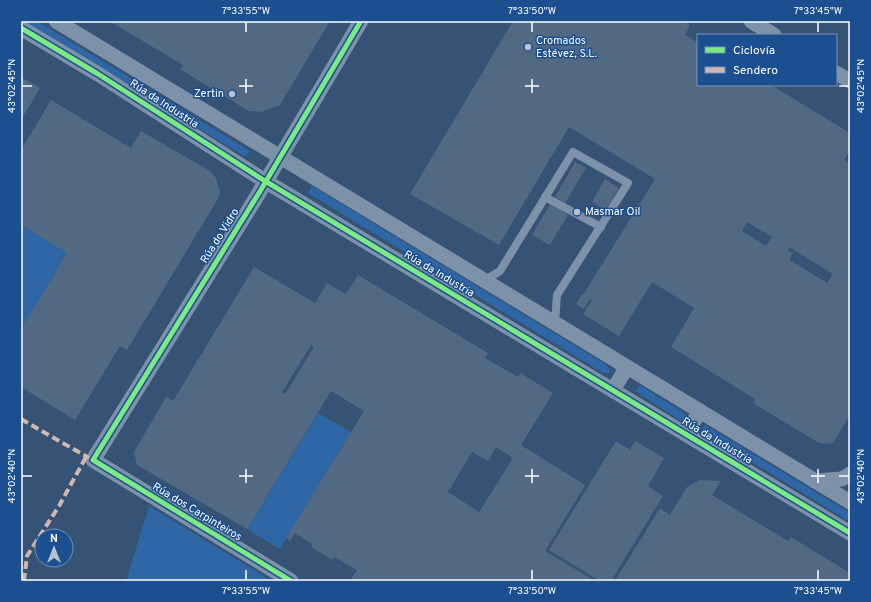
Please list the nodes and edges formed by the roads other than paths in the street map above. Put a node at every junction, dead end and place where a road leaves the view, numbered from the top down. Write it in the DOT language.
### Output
graph roads {
  1 [pos="56,21"];
  2 [pos="361,21"];
  3 [pos="751,21"];
  4 [pos="21,28"];
  5 [pos="772,34"];
  6 [pos="837,74"];
  7 [pos="850,81"];
  8 [pos="280,157"];
  9 [pos="266,181"];
  10 [pos="545,197"];
  11 [pos="601,227"];
  12 [pos="484,281"];
  13 [pos="555,324"];
  14 [pos="627,368"];
  15 [pos="613,390"];
  16 [pos="700,411"];
  17 [pos="686,434"];
  18 [pos="93,460"];
  19 [pos="850,474"];
  20 [pos="815,482"];
  21 [pos="850,502"];
  22 [pos="850,533"];
  23 [pos="292,581"];
  1 -- 8 [label="street, Rúa da Industria"];
  2 -- 8 [label="street, Rúa do Vidro"];
  3 -- 5 [label="street"];
  4 -- 9 [label="street, Rúa da Industria"];
  6 -- 7 [label="street"];
  8 -- 9 [label="street, Rúa do Vidro"];
  8 -- 12 [label="street, Rúa da Industria"];
  9 -- 15 [label="street, Rúa da Industria"];
  9 -- 18 [label="street, Rúa do Vidro"];
  10 -- 11 [label="lane"];
  10 -- 11 [label="lane"];
  10 -- 12 [label="lane"];
  11 -- 13 [label="lane"];
  12 -- 13 [label="street, Rúa da Industria"];
  13 -- 14 [label="street, Rúa da Industria"];
  14 -- 15 [label="street"];
  14 -- 16 [label="street, Rúa da Industria"];
  15 -- 17 [label="street, Rúa da Industria"];
  16 -- 17 [label="street"];
  16 -- 20 [label="street, Rúa da Industria"];
  17 -- 22 [label="street, Rúa da Industria"];
  18 -- 23 [label="street, Rúa dos Carpinteiros"];
  19 -- 20 [label="street"];
  20 -- 21 [label="street, Rúa da Industria"];
}
